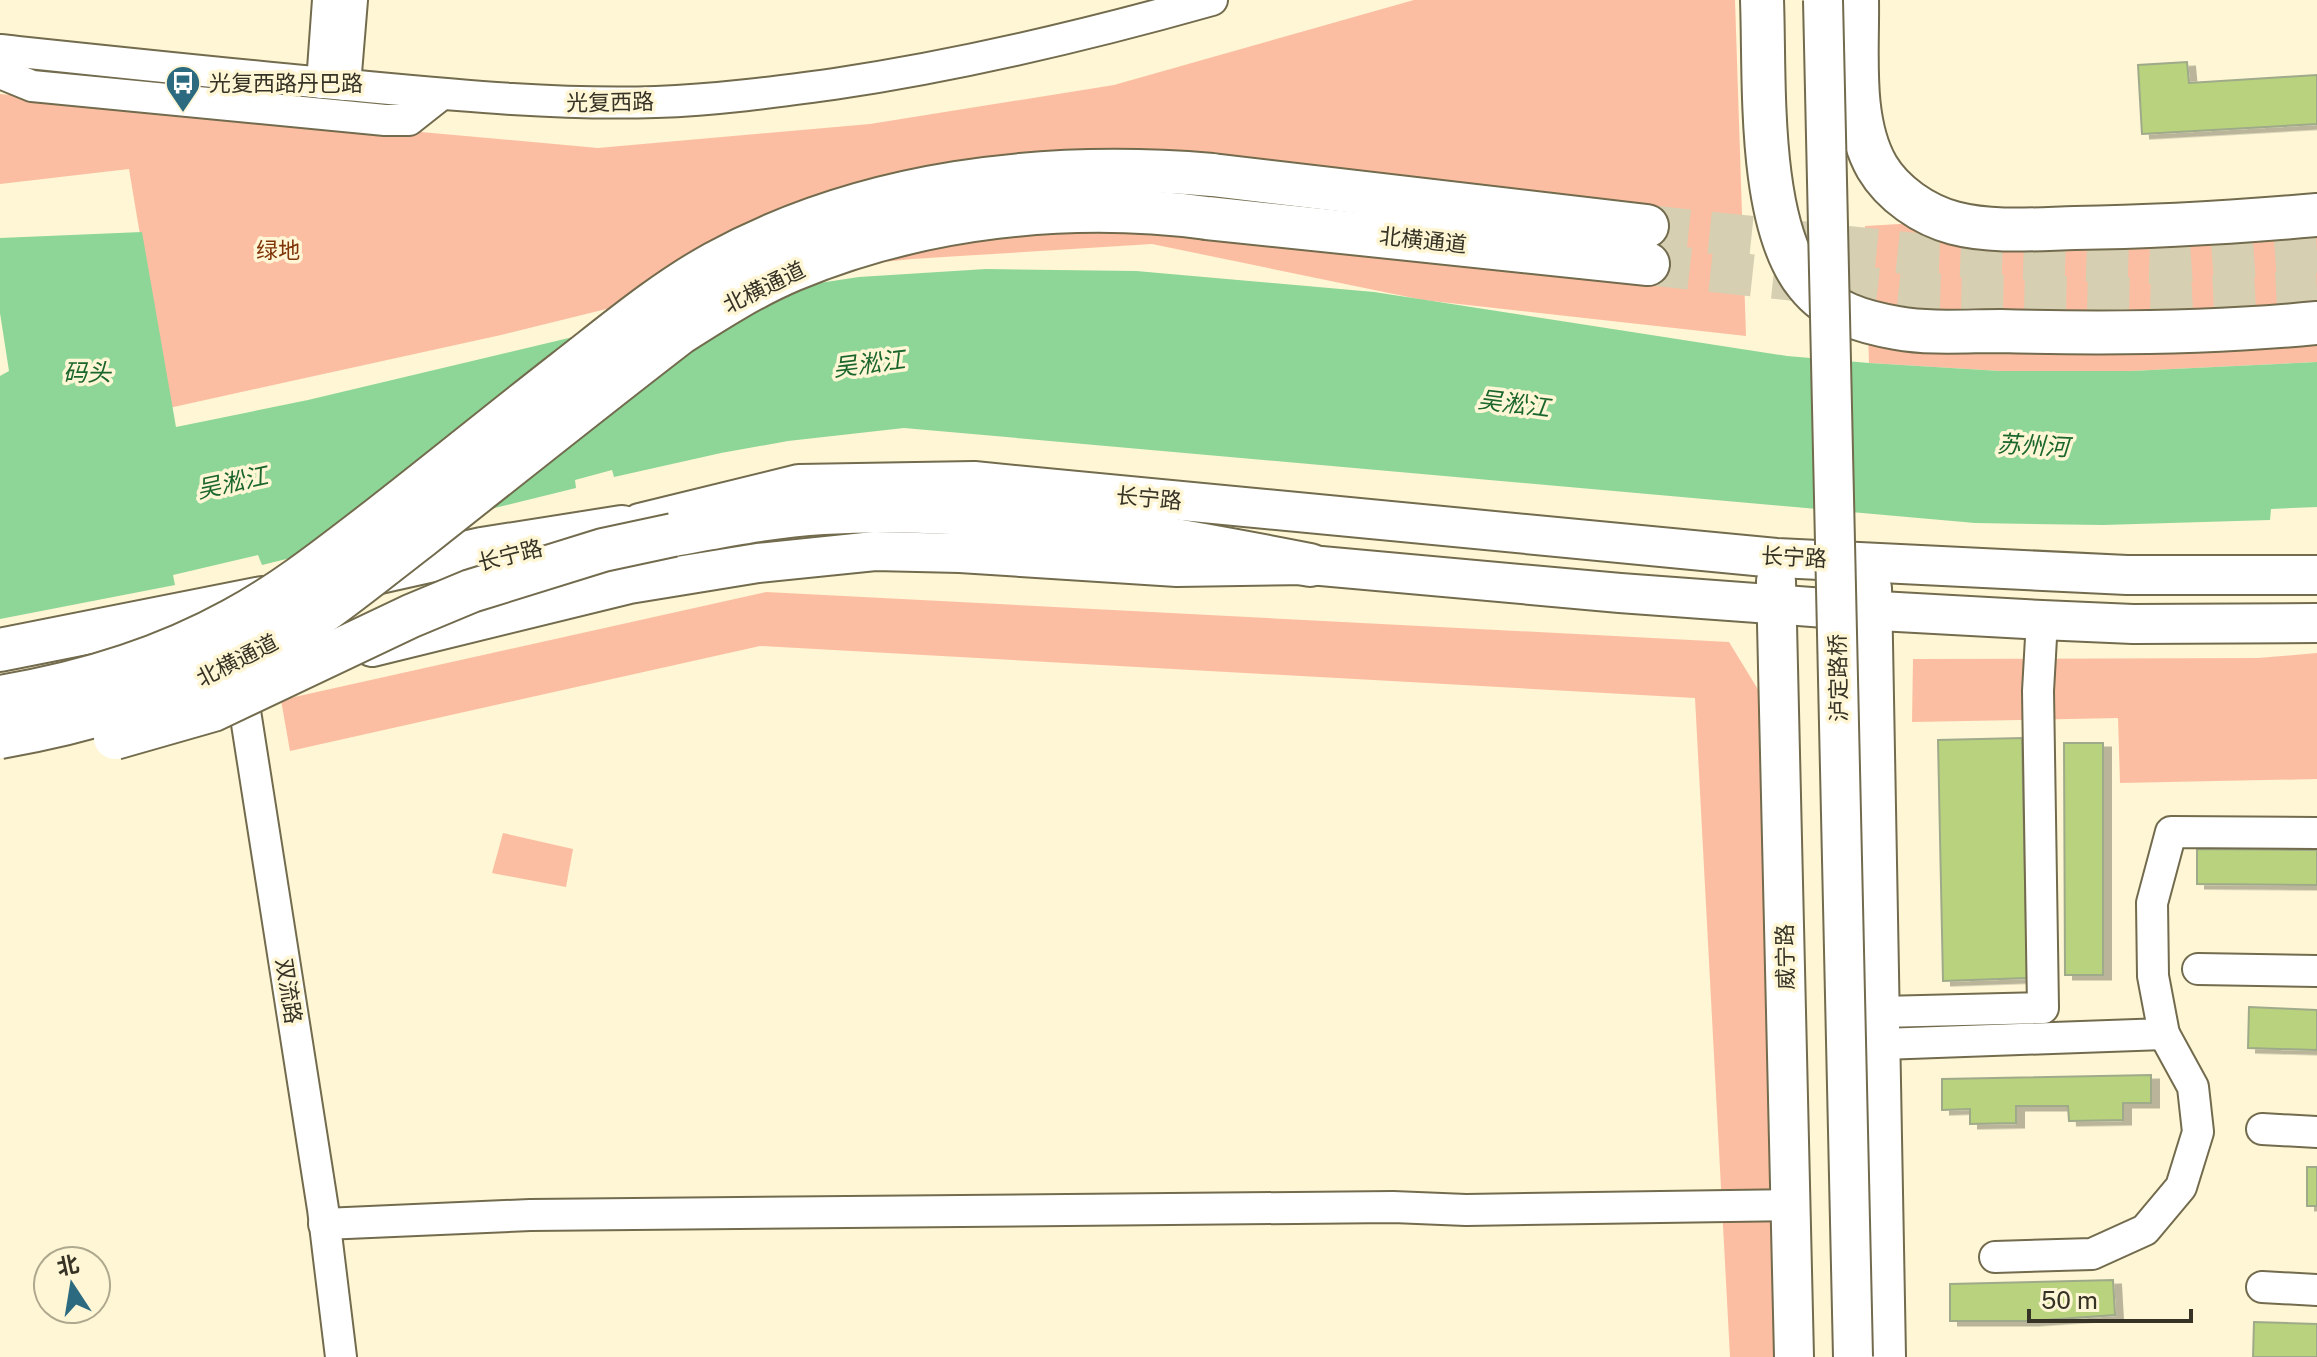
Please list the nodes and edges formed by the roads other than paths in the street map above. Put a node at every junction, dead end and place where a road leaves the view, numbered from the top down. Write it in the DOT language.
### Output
graph roads {
  1 [pos="328,0"];
  2 [pos="352,0"];
  3 [pos="1212,0"];
  4 [pos="1762,0"];
  5 [pos="1798,0"];
  6 [pos="1823,0"];
  7 [pos="1857,0"];
  8 [pos="0,50"];
  9 [pos="0,73"];
  10 [pos="333,84"];
  11 [pos="229,90"];
  12 [pos="442,94"];
  13 [pos="2317,215"];
  14 [pos="2317,323"];
  15 [pos="622,527"];
  16 [pos="1776,558"];
  17 [pos="1871,561"];
  18 [pos="1310,565"];
  19 [pos="2317,575"];
  20 [pos="1777,604"];
  21 [pos="1872,611"];
  22 [pos="2042,620"];
  23 [pos="2317,623"];
  24 [pos="229,627"];
  25 [pos="0,650"];
  26 [pos="0,670"];
  27 [pos="240,680"];
  28 [pos="0,694"];
  29 [pos="0,721"];
  30 [pos="0,737"];
  31 [pos="0,760"];
  32 [pos="2317,833"];
  33 [pos="2198,969"];
  34 [pos="2317,971"];
  35 [pos="1881,1028"];
  36 [pos="2164,1034"];
  37 [pos="2262,1129"];
  38 [pos="2317,1132"];
  39 [pos="1791,1205"];
  40 [pos="324,1224"];
  41 [pos="1995,1257"];
  42 [pos="2262,1287"];
  43 [pos="2317,1290"];
  44 [pos="341,1357"];
  45 [pos="1794,1357"];
  46 [pos="1827,1357"];
  47 [pos="1853,1357"];
  48 [pos="1886,1357"];
  1 -- 10 [label="street"];
  2 -- 10 [label="street"];
  3 -- 12 [label="street, 光复西路"];
  4 -- 14 [label="highway"];
  5 -- 46 [label="main road, 泸定路桥"];
  6 -- 47 [label="main road, 泸定路桥, bridge"];
  7 -- 13 [label="highway"];
  8 -- 11 [label="street, 光复西路"];
  9 -- 11 [label="street"];
  10 -- 11 [label="street, 光复西路"];
  10 -- 12 [label="street, 光复西路"];
  11 -- 12 [label="street"];
  15 -- 16 [label="main road, 长宁路"];
  15 -- 24 [label="main road, 长宁路"];
  15 -- 25 [label="highway, bridge"];
  16 -- 17 [label="main road, 长宁路"];
  16 -- 20 [label="main road, 威宁路"];
  17 -- 19 [label="main road, 长宁路"];
  17 -- 21 [label="main road"];
  18 -- 20 [label="main road"];
  18 -- 27 [label="main road"];
  18 -- 31 [label="highway, bridge"];
  20 -- 21 [label="main road"];
  20 -- 39 [label="main road, 威宁路"];
  21 -- 22 [label="main road"];
  21 -- 35 [label="main road"];
  22 -- 23 [label="main road"];
  22 -- 35 [label="street"];
  24 -- 26 [label="main road, 长宁路"];
  24 -- 27 [label="street, 双流路"];
  27 -- 29 [label="main road"];
  27 -- 40 [label="street, 双流路"];
  28 -- 30 [label="highway, 北横通道, bridge"];
  32 -- 36 [label="street"];
  33 -- 34 [label="street"];
  35 -- 36 [label="street"];
  35 -- 48 [label="main road"];
  36 -- 41 [label="street"];
  37 -- 38 [label="street"];
  39 -- 40 [label="street"];
  39 -- 45 [label="main road, 威宁路"];
  40 -- 44 [label="street, 双流路"];
  42 -- 43 [label="street"];
}
